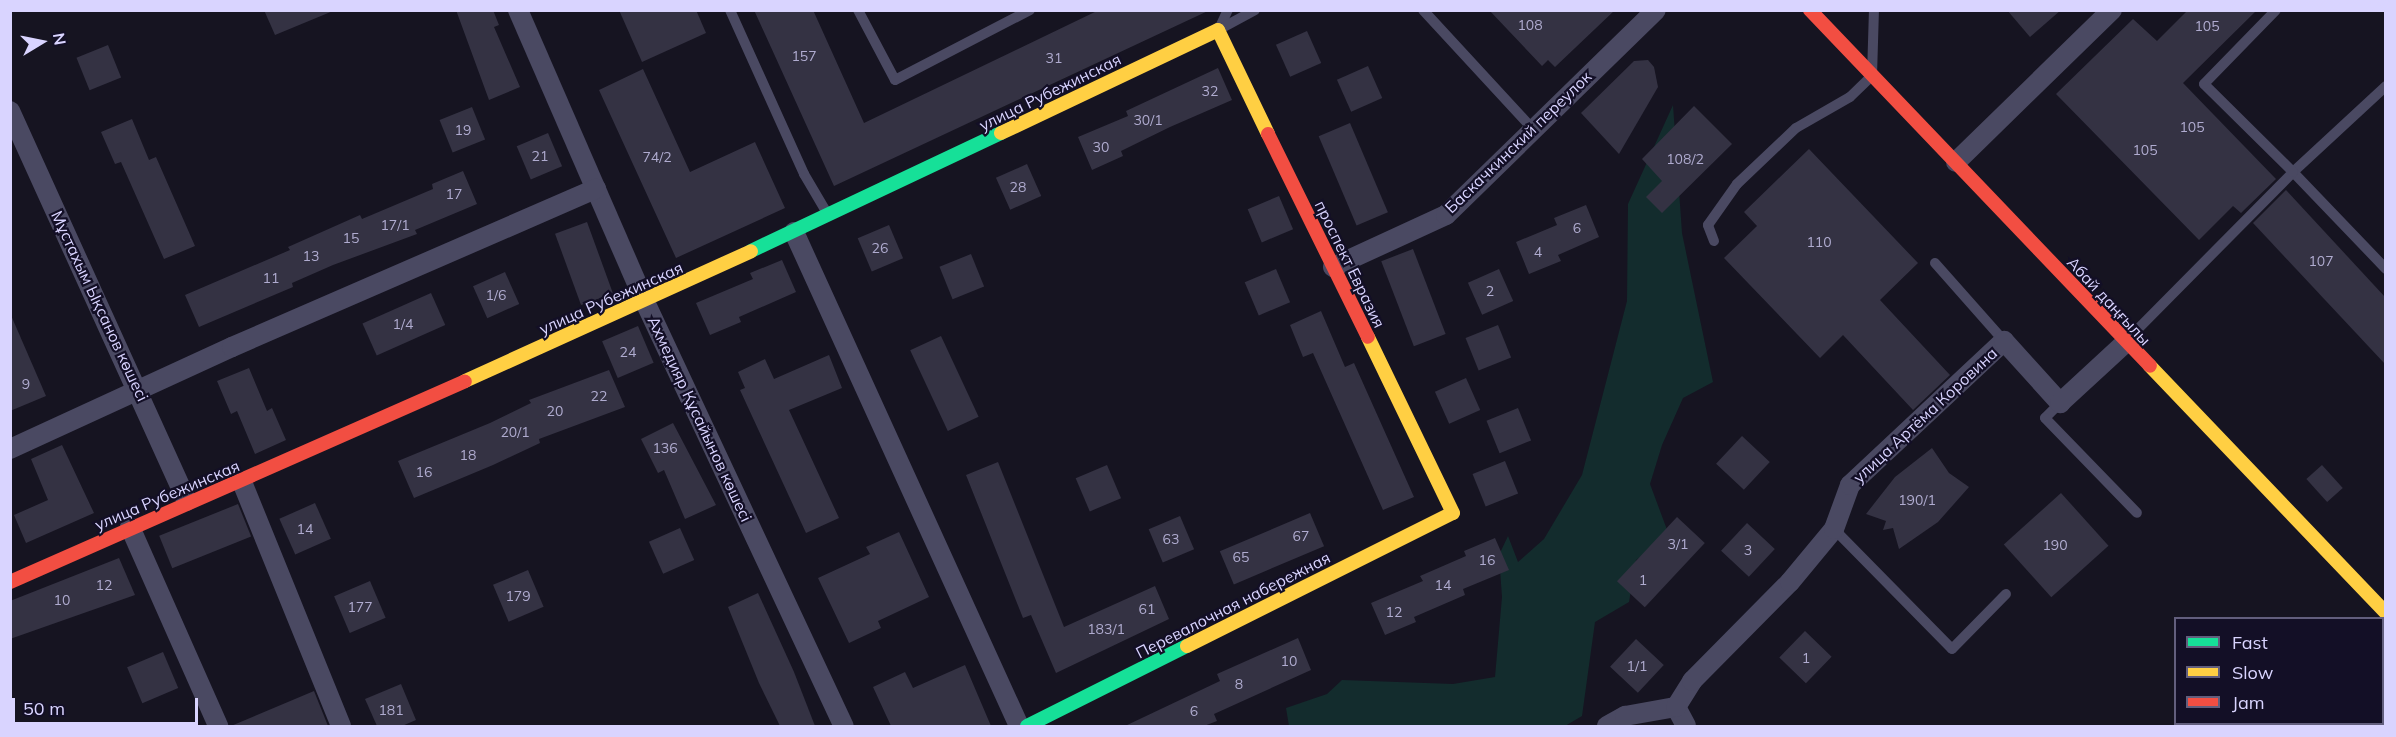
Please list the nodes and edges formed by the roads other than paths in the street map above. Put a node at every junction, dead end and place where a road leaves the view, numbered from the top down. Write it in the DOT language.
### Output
graph roads {
  1 [pos="519,10"];
  2 [pos="730,10"];
  3 [pos="858,10"];
  4 [pos="1228,10"];
  5 [pos="1255,10"];
  6 [pos="1423,10"];
  7 [pos="1656,10"];
  8 [pos="1810,10"];
  9 [pos="1874,10"];
  10 [pos="2112,10"];
  11 [pos="2276,10"];
  12 [pos="1031,11"];
  13 [pos="1218,30"];
  14 [pos="1872,76"];
  15 [pos="2385,86"];
  16 [pos="10,111"];
  17 [pos="1532,128"];
  18 [pos="1956,162"];
  19 [pos="2293,172"];
  20 [pos="596,189"];
  21 [pos="829,216"];
  22 [pos="794,232"];
  23 [pos="1714,241"];
  24 [pos="1935,264"];
  25 [pos="1333,267"];
  26 [pos="2385,269"];
  27 [pos="645,302"];
  28 [pos="2004,341"];
  29 [pos="2125,342"];
  30 [pos="140,391"];
  31 [pos="2060,404"];
  32 [pos="10,449"];
  33 [pos="242,482"];
  34 [pos="187,501"];
  35 [pos="1453,513"];
  36 [pos="2137,513"];
  37 [pos="130,527"];
  38 [pos="1834,529"];
  39 [pos="10,582"];
  40 [pos="2006,594"];
  41 [pos="2385,614"];
  42 [pos="1676,707"];
  43 [pos="218,726"];
  44 [pos="341,726"];
  45 [pos="844,726"];
  46 [pos="1019,726"];
  47 [pos="1026,726"];
  48 [pos="1607,726"];
  49 [pos="1686,726"];
  1 -- 20 [label="street, Ахмедияр Құсайынов көшесі"];
  2 -- 21 [label="lane"];
  3 -- 12 [label="lane"];
  4 -- 13 [label="lane"];
  5 -- 13 [label="lane"];
  6 -- 17 [label="lane"];
  7 -- 17 [label="street, Баскачкинский переулок"];
  8 -- 14 [label="street, Абай даңғылы"];
  9 -- 14 [label="lane"];
  10 -- 18 [label="street"];
  11 -- 19 [label="lane"];
  13 -- 21 [label="street, улица Рубежинская"];
  13 -- 25 [label="street, проспект Евразия"];
  14 -- 18 [label="street, Абай даңғылы"];
  14 -- 23 [label="lane"];
  15 -- 19 [label="lane"];
  16 -- 30 [label="street, Мұстахым Ықсанов көшесі"];
  17 -- 25 [label="street, Баскачкинский переулок"];
  18 -- 29 [label="street, Абай даңғылы"];
  19 -- 26 [label="lane"];
  19 -- 29 [label="lane"];
  20 -- 27 [label="street, Ахмедияр Құсайынов көшесі"];
  20 -- 30 [label="street"];
  21 -- 22 [label="street, улица Рубежинская"];
  22 -- 27 [label="street, улица Рубежинская"];
  22 -- 46 [label="street"];
  24 -- 28 [label="lane"];
  25 -- 35 [label="street, проспект Евразия"];
  27 -- 33 [label="street, улица Рубежинская"];
  27 -- 45 [label="street, Ахмедияр Құсайынов көшесі"];
  28 -- 31 [label="street, улица Артёма Коровина"];
  28 -- 38 [label="street, улица Артёма Коровина"];
  29 -- 31 [label="street"];
  29 -- 41 [label="street, Абай даңғылы"];
  30 -- 32 [label="street"];
  30 -- 34 [label="street, Мұстахым Ықсанов көшесі"];
  31 -- 36 [label="lane"];
  33 -- 34 [label="street, улица Рубежинская"];
  33 -- 44 [label="street"];
  34 -- 37 [label="street, улица Рубежинская"];
  35 -- 47 [label="street, Перевалочная набережная"];
  37 -- 39 [label="street, улица Рубежинская"];
  37 -- 43 [label="street"];
  38 -- 40 [label="lane"];
  38 -- 42 [label="street, улица Артёма Коровина"];
  42 -- 48 [label="street"];
  42 -- 49 [label="street"];
}
